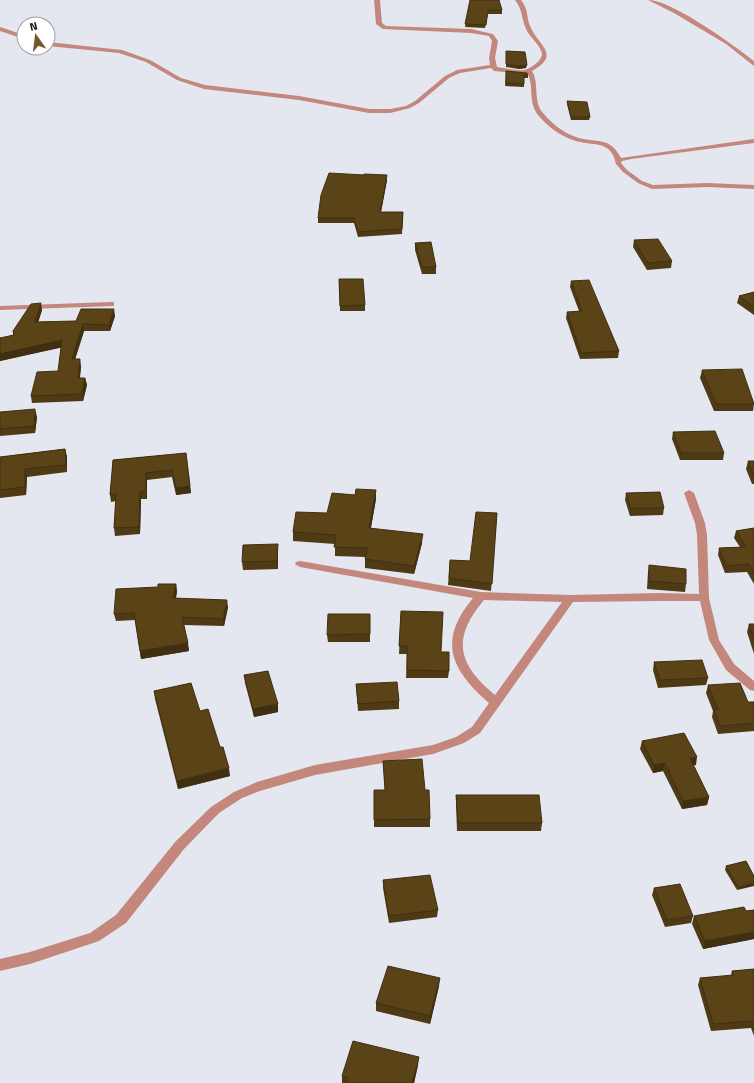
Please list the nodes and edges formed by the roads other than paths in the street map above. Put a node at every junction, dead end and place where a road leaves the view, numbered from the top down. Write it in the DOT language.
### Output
graph roads {
  1 [pos="377,0"];
  2 [pos="518,0"];
  3 [pos="652,0"];
  4 [pos="0,29"];
  5 [pos="16,34"];
  6 [pos="56,45"];
  7 [pos="754,64"];
  8 [pos="493,66"];
  9 [pos="527,71"];
  10 [pos="754,141"];
  11 [pos="619,160"];
  12 [pos="754,187"];
  13 [pos="111,304"];
  14 [pos="0,308"];
  15 [pos="689,493"];
  16 [pos="300,564"];
  17 [pos="481,596"];
  18 [pos="704,598"];
  19 [pos="570,599"];
  20 [pos="754,687"];
  21 [pos="496,702"];
  22 [pos="0,965"];
  1 -- 8 [label="street"];
  2 -- 9 [label="street"];
  3 -- 7 [label="street"];
  4 -- 5 [label="street"];
  6 -- 8 [label="street"];
  8 -- 9 [label="street"];
  9 -- 11 [label="street"];
  10 -- 11 [label="street"];
  11 -- 12 [label="street"];
  13 -- 14 [label="street"];
  15 -- 18 [label="street"];
  16 -- 17 [label="street"];
  17 -- 19 [label="street"];
  17 -- 21 [label="street"];
  18 -- 19 [label="street"];
  18 -- 20 [label="street"];
  19 -- 21 [label="street"];
  21 -- 22 [label="street"];
}
